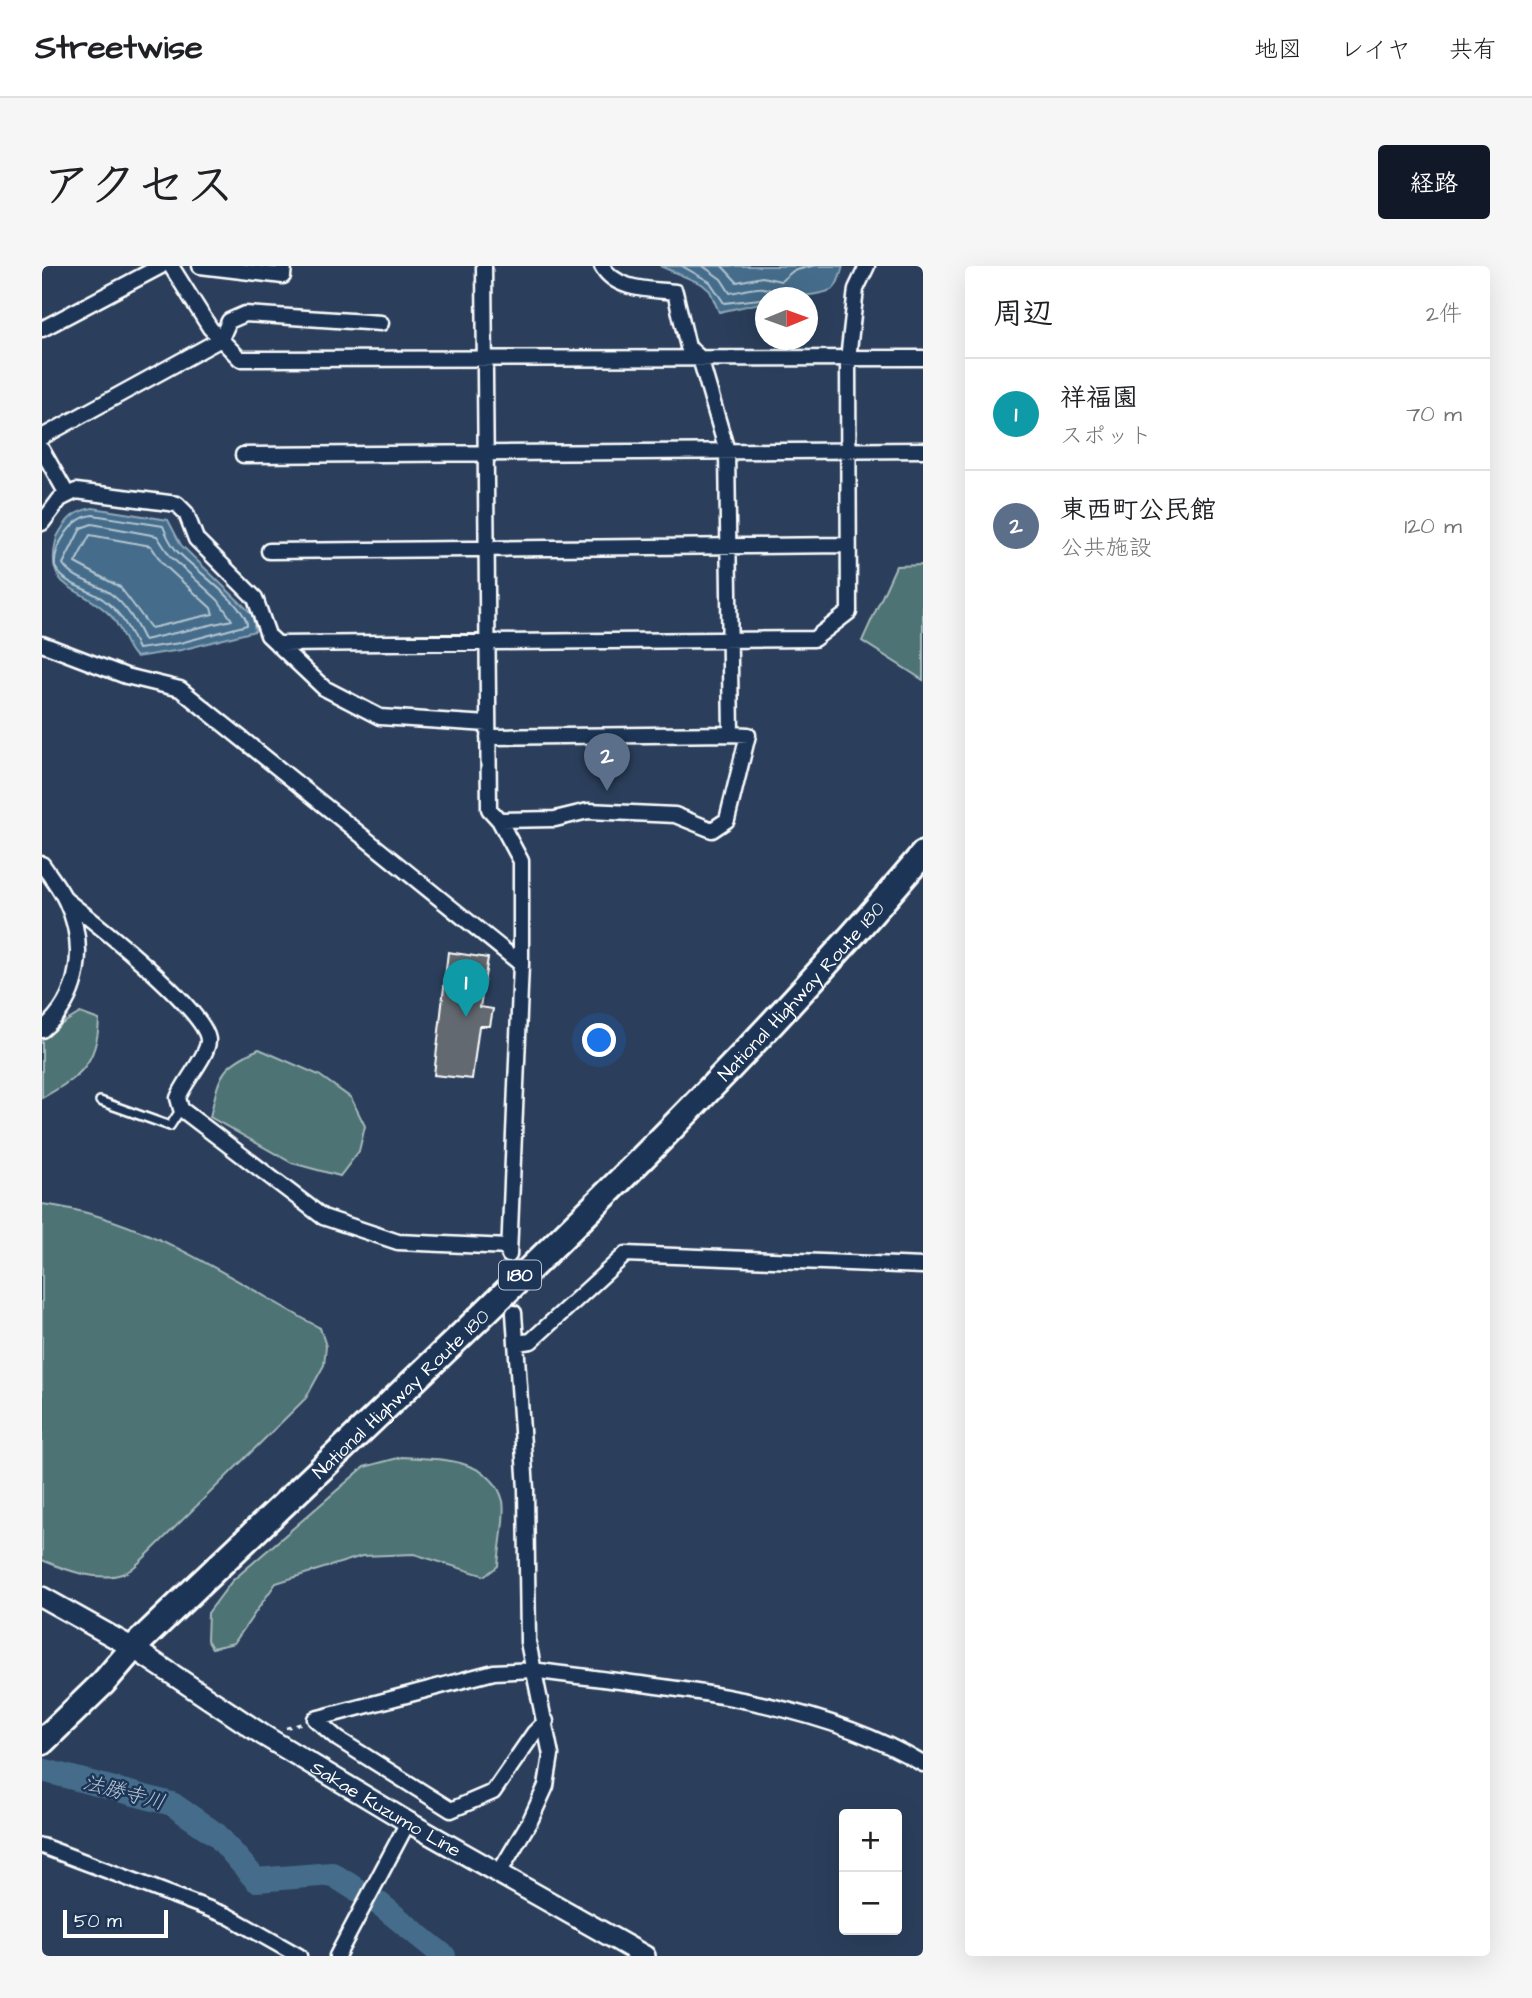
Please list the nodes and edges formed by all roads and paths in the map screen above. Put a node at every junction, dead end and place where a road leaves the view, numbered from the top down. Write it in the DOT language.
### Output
graph roads {
  1 [pos="161,266"];
  2 [pos="171,266"];
  3 [pos="200,266"];
  4 [pos="284,266"];
  5 [pos="484,266"];
  6 [pos="495,266"];
  7 [pos="603,266"];
  8 [pos="867,266"];
  9 [pos="382,323"];
  10 [pos="42,329"];
  11 [pos="221,339"];
  12 [pos="483,357"];
  13 [pos="699,358"];
  14 [pos="923,358"];
  15 [pos="848,359"];
  16 [pos="42,437"];
  17 [pos="42,450"];
  18 [pos="849,450"];
  19 [pos="923,450"];
  20 [pos="727,452"];
  21 [pos="485,454"];
  22 [pos="243,455"];
  23 [pos="68,494"];
  24 [pos="42,523"];
  25 [pos="848,545"];
  26 [pos="727,547"];
  27 [pos="269,551"];
  28 [pos="486,551"];
  29 [pos="732,639"];
  30 [pos="487,642"];
  31 [pos="42,644"];
  32 [pos="276,644"];
  33 [pos="488,730"];
  34 [pos="732,734"];
  35 [pos="499,820"];
  36 [pos="923,854"];
  37 [pos="42,864"];
  38 [pos="66,900"];
  39 [pos="521,964"];
  40 [pos="42,1030"];
  41 [pos="100,1101"];
  42 [pos="181,1110"];
  43 [pos="923,1266"];
  44 [pos="513,1313"];
  45 [pos="516,1343"];
  46 [pos="42,1597"];
  47 [pos="133,1648"];
  48 [pos="532,1670"];
  49 [pos="315,1719"];
  50 [pos="546,1721"];
  51 [pos="263,1735"];
  52 [pos="42,1742"];
  53 [pos="923,1764"];
  54 [pos="408,1822"];
  55 [pos="42,1846"];
  56 [pos="499,1873"];
  57 [pos="299,1956"];
  58 [pos="337,1956"];
  59 [pos="645,1956"];
  1 -- 10 [label="street"];
  2 -- 11 [label="street"];
  3 -- 4 [label="street"];
  5 -- 6 [label="street"];
  5 -- 12 [label="street"];
  7 -- 13 [label="street"];
  8 -- 15 [label="street"];
  9 -- 11 [label="street"];
  11 -- 12 [label="street"];
  11 -- 16 [label="street"];
  12 -- 13 [label="street"];
  12 -- 21 [label="street"];
  13 -- 15 [label="street"];
  13 -- 20 [label="street"];
  14 -- 15 [label="street"];
  15 -- 18 [label="street"];
  17 -- 23 [label="street"];
  18 -- 19 [label="street"];
  18 -- 20 [label="street"];
  18 -- 25 [label="street"];
  20 -- 21 [label="street"];
  20 -- 26 [label="street"];
  21 -- 22 [label="street"];
  21 -- 28 [label="street"];
  23 -- 24 [label="street"];
  23 -- 32 [label="street"];
  25 -- 26 [label="street"];
  25 -- 29 [label="street"];
  26 -- 28 [label="street"];
  26 -- 29 [label="street"];
  27 -- 28 [label="street"];
  28 -- 30 [label="street"];
  29 -- 30 [label="street"];
  29 -- 34 [label="street"];
  30 -- 32 [label="street"];
  30 -- 33 [label="street"];
  31 -- 39 [label="street"];
  32 -- 33 [label="street"];
  33 -- 34 [label="street"];
  33 -- 35 [label="street"];
  34 -- 35 [label="street"];
  35 -- 39 [label="street"];
  36 -- 47 [label="highway, National Highway Route 180 / 180"];
  37 -- 38 [label="street"];
  38 -- 40 [label="street"];
  38 -- 42 [label="street"];
  39 -- 42 [label="street"];
  41 -- 42 [label="lane"];
  43 -- 45 [label="street"];
  44 -- 45 [label="street"];
  45 -- 48 [label="street"];
  46 -- 47 [label="main road, Sakae Kuzumo Line"];
  47 -- 51 [label="main road, Sakae Kuzumo Line"];
  47 -- 52 [label="highway, National Highway Route 180 / 180"];
  48 -- 49 [label="street"];
  48 -- 50 [label="street"];
  48 -- 53 [label="street"];
  49 -- 50 [label="street"];
  49 -- 51 [label="path"];
  50 -- 56 [label="street"];
  51 -- 54 [label="main road, Sakae Kuzumo Line"];
  54 -- 56 [label="main road, Sakae Kuzumo Line"];
  54 -- 58 [label="street"];
  55 -- 57 [label="street"];
  56 -- 59 [label="main road, Sakae Kuzumo Line"];
}
